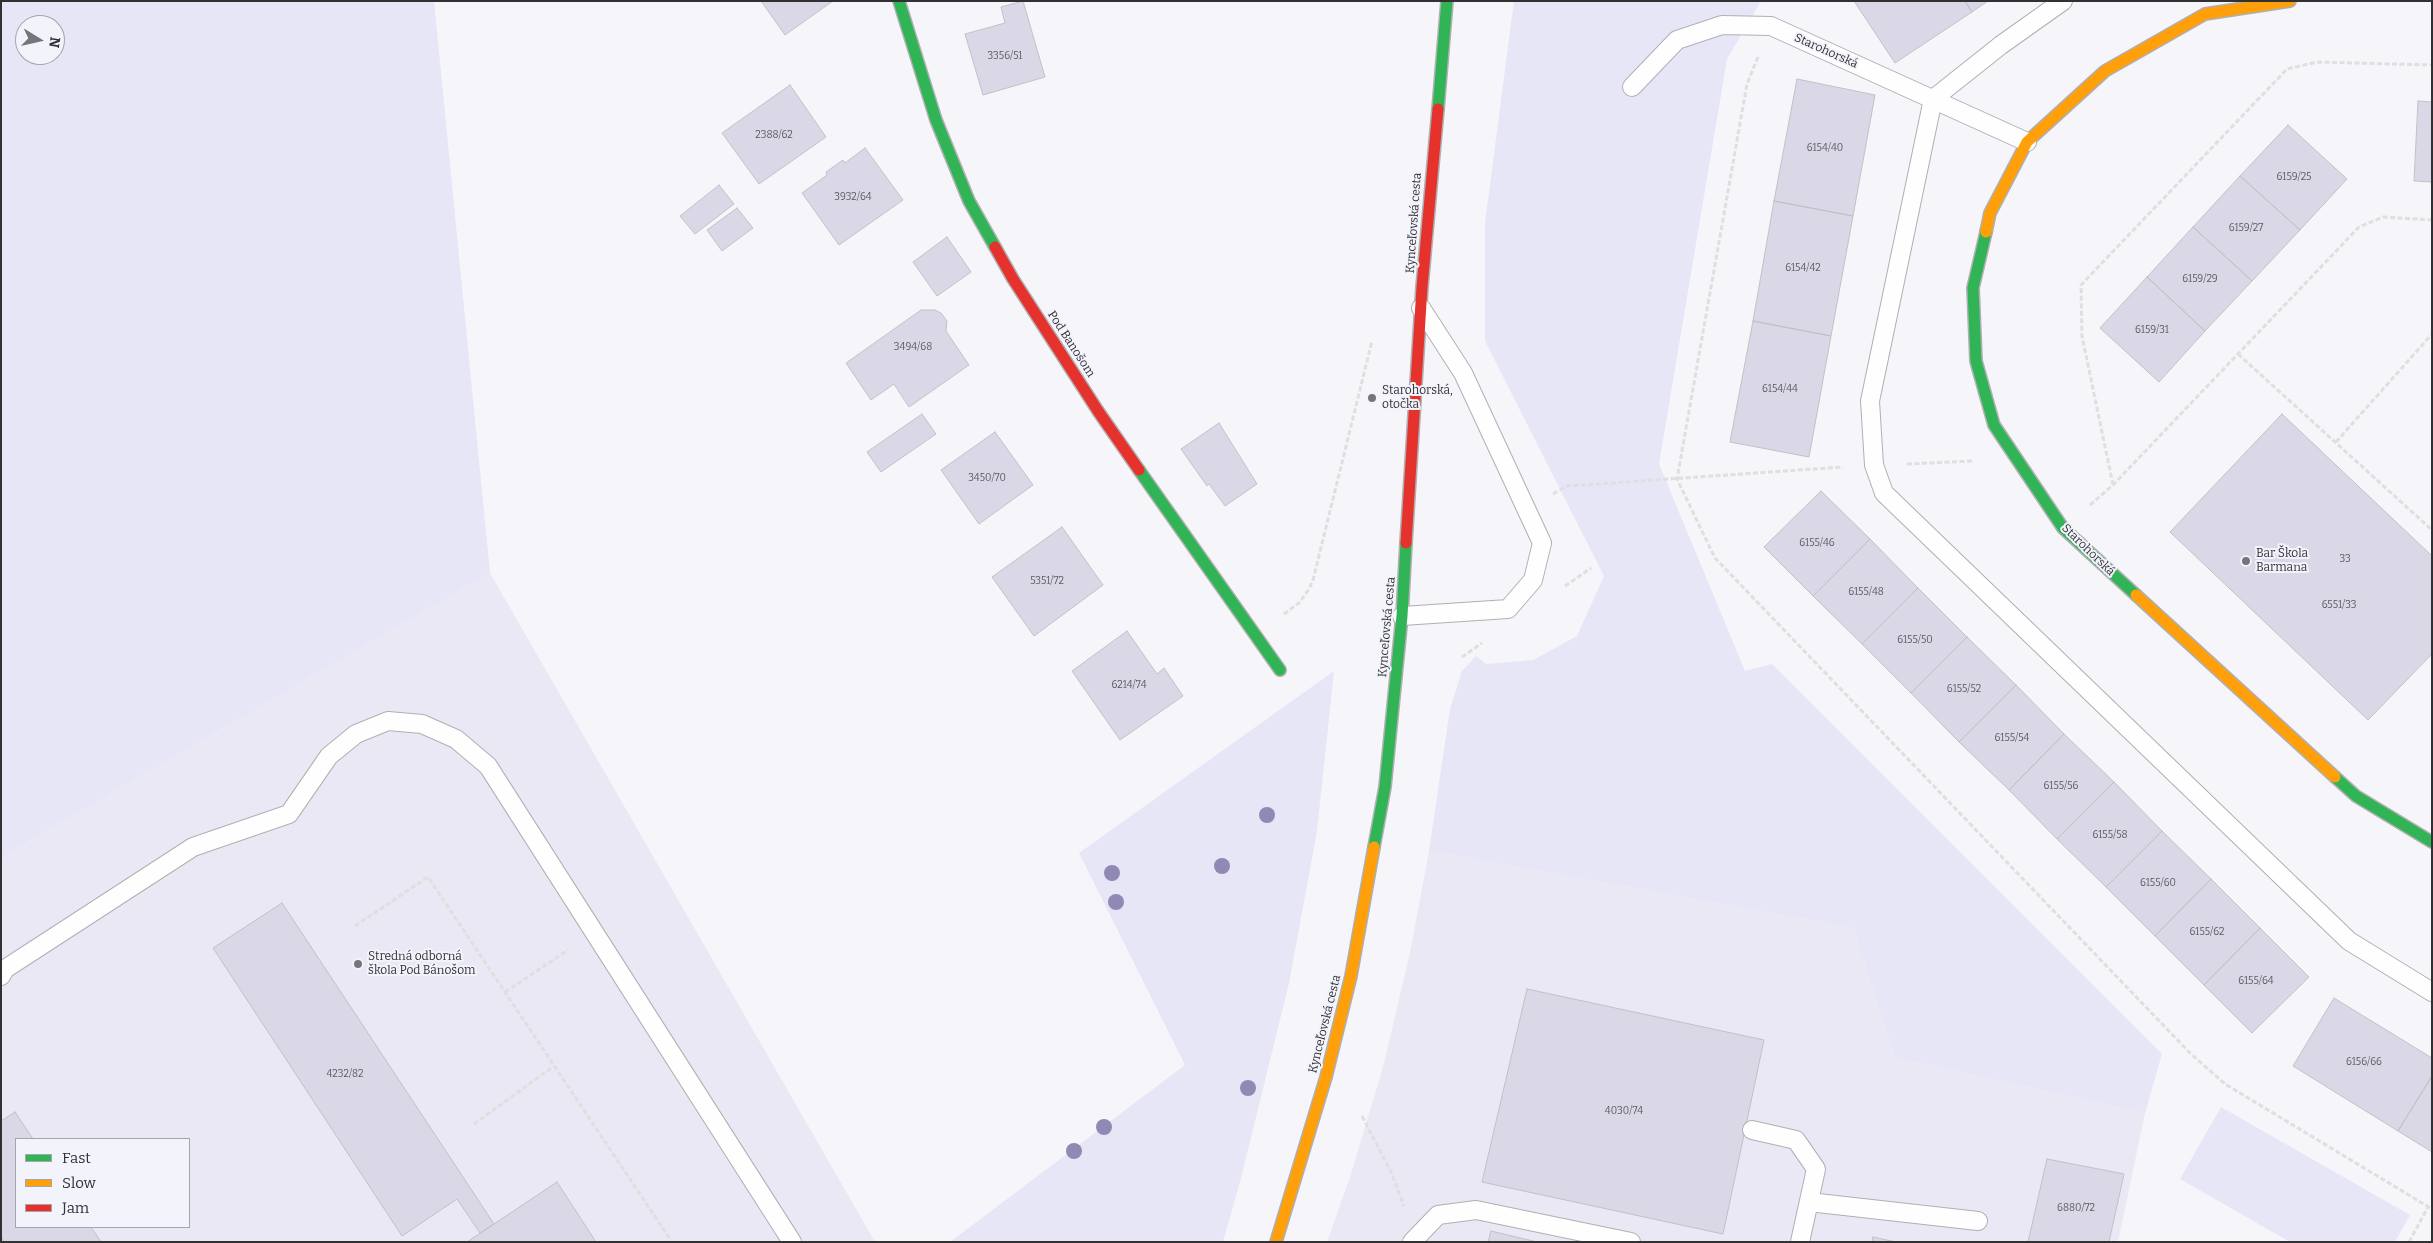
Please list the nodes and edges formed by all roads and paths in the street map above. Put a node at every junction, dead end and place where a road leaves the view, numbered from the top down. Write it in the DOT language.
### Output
graph roads {
  1 [pos="899,1"];
  2 [pos="1447,1"];
  3 [pos="2064,1"];
  4 [pos="2290,1"];
  5 [pos="1771,26"];
  6 [pos="2432,65"];
  7 [pos="1632,87"];
  8 [pos="1933,99"];
  9 [pos="2027,142"];
  10 [pos="2432,220"];
  11 [pos="1421,308"];
  12 [pos="2432,334"];
  13 [pos="1372,341"];
  14 [pos="2238,354"];
  15 [pos="2336,442"];
  16 [pos="2015,460"];
  17 [pos="1874,465"];
  18 [pos="1677,479"];
  19 [pos="2113,485"];
  20 [pos="1550,496"];
  21 [pos="2063,528"];
  22 [pos="2432,530"];
  23 [pos="1402,616"];
  24 [pos="1256,636"];
  25 [pos="1280,670"];
  26 [pos="2432,842"];
  27 [pos="355,926"];
  28 [pos="549,962"];
  29 [pos="1,976"];
  30 [pos="504,992"];
  31 [pos="2432,992"];
  32 [pos="554,1066"];
  33 [pos="1362,1116"];
  34 [pos="474,1124"];
  35 [pos="1752,1130"];
  36 [pos="1809,1202"];
  37 [pos="2430,1208"];
  38 [pos="1978,1221"];
  39 [pos="1415,1239"];
  40 [pos="672,1242"];
  41 [pos="792,1242"];
  42 [pos="1276,1242"];
  43 [pos="1631,1242"];
  44 [pos="1800,1242"];
  45 [pos="2409,1242"];
  1 -- 24 [label="street, Pod Banošom"];
  2 -- 11 [label="street, Kynceľovská cesta"];
  3 -- 8 [label="lane"];
  4 -- 9 [label="street, Starohorská"];
  5 -- 7 [label="lane, Starohorská"];
  5 -- 8 [label="lane, Starohorská"];
  5 -- 18 [label="path"];
  6 -- 19 [label="path"];
  8 -- 9 [label="lane, Starohorská"];
  8 -- 17 [label="lane"];
  9 -- 16 [label="street, Starohorská"];
  10 -- 14 [label="path"];
  11 -- 23 [label="street, Kynceľovská cesta"];
  11 -- 23 [label="lane"];
  12 -- 15 [label="path"];
  13 -- 24 [label="path"];
  14 -- 15 [label="path"];
  14 -- 19 [label="path"];
  15 -- 22 [label="path"];
  16 -- 17 [label="path"];
  16 -- 21 [label="street, Starohorská"];
  17 -- 18 [label="path"];
  17 -- 31 [label="lane"];
  18 -- 20 [label="path"];
  18 -- 37 [label="path"];
  19 -- 21 [label="path"];
  21 -- 26 [label="street, Starohorská"];
  23 -- 42 [label="street, Kynceľovská cesta"];
  24 -- 25 [label="street, Pod Banošom"];
  27 -- 30 [label="path"];
  28 -- 30 [label="path"];
  29 -- 41 [label="lane"];
  30 -- 32 [label="path"];
  32 -- 34 [label="path"];
  32 -- 40 [label="path"];
  33 -- 39 [label="path"];
  35 -- 36 [label="lane"];
  36 -- 38 [label="lane"];
  36 -- 44 [label="lane"];
  37 -- 45 [label="path"];
  39 -- 43 [label="lane"];
}
